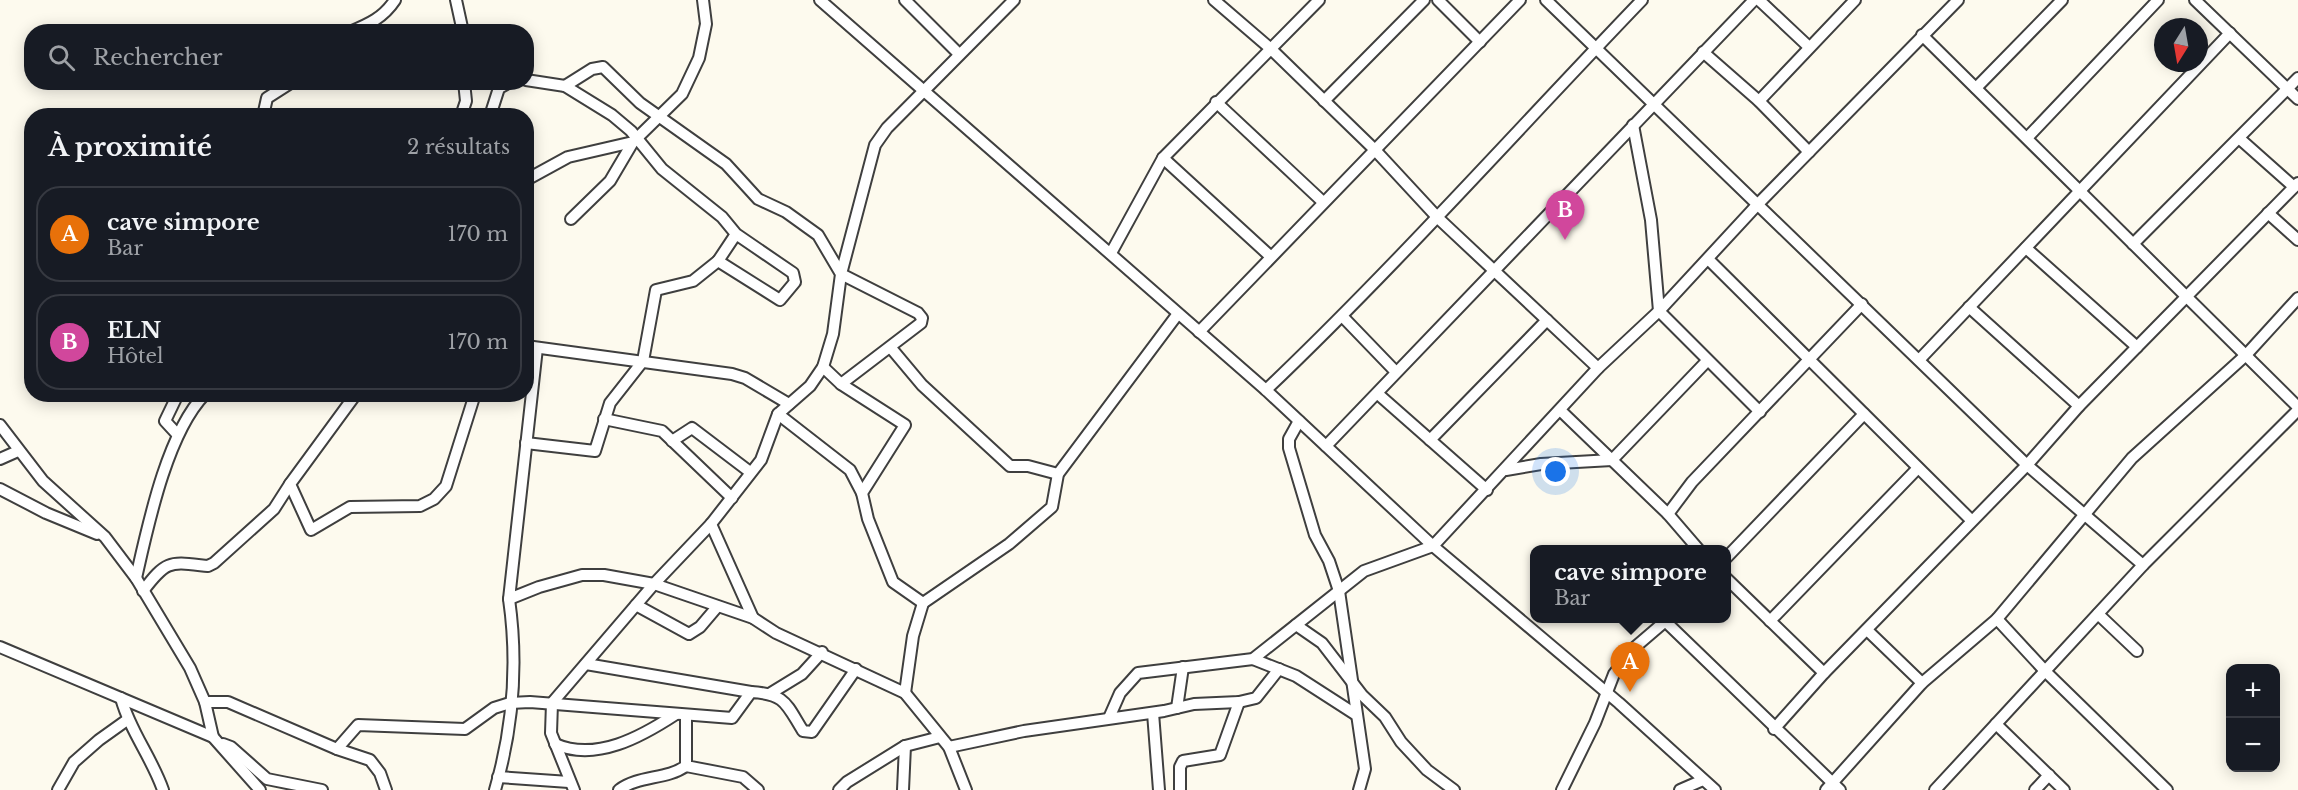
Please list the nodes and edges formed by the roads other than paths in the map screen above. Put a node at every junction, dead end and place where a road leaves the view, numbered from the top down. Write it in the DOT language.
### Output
graph roads {
  1 [pos="394,0"];
  2 [pos="456,0"];
  3 [pos="703,0"];
  4 [pos="820,0"];
  5 [pos="906,0"];
  6 [pos="1014,0"];
  7 [pos="1215,0"];
  8 [pos="1319,0"];
  9 [pos="1424,0"];
  10 [pos="1438,0"];
  11 [pos="1520,0"];
  12 [pos="1546,0"];
  13 [pos="1642,0"];
  14 [pos="1754,0"];
  15 [pos="1759,0"];
  16 [pos="1855,0"];
  17 [pos="1958,0"];
  18 [pos="2062,0"];
  19 [pos="2158,0"];
  20 [pos="2195,0"];
  21 [pos="370,24"];
  22 [pos="461,24"];
  23 [pos="2230,33"];
  24 [pos="1922,35"];
  25 [pos="1480,42"];
  26 [pos="1809,47"];
  27 [pos="1271,49"];
  28 [pos="1595,49"];
  29 [pos="1703,52"];
  30 [pos="959,54"];
  31 [pos="2298,78"];
  32 [pos="534,81"];
  33 [pos="565,86"];
  34 [pos="1976,88"];
  35 [pos="2287,89"];
  36 [pos="280,90"];
  37 [pos="465,90"];
  38 [pos="498,90"];
  39 [pos="924,92"];
  40 [pos="2298,99"];
  41 [pos="1324,100"];
  42 [pos="1759,101"];
  43 [pos="1216,102"];
  44 [pos="1653,103"];
  45 [pos="265,108"];
  46 [pos="464,108"];
  47 [pos="493,108"];
  48 [pos="659,116"];
  49 [pos="1633,125"];
  50 [pos="2027,138"];
  51 [pos="2240,139"];
  52 [pos="635,140"];
  53 [pos="1375,150"];
  54 [pos="1809,152"];
  55 [pos="1163,158"];
  56 [pos="534,176"];
  57 [pos="2296,185"];
  58 [pos="2080,191"];
  59 [pos="1323,202"];
  60 [pos="1758,204"];
  61 [pos="2268,213"];
  62 [pos="1438,218"];
  63 [pos="571,219"];
  64 [pos="736,234"];
  65 [pos="2298,240"];
  66 [pos="2133,244"];
  67 [pos="2026,248"];
  68 [pos="1111,253"];
  69 [pos="1270,256"];
  70 [pos="1708,259"];
  71 [pos="718,261"];
  72 [pos="1494,270"];
  73 [pos="841,274"];
  74 [pos="2187,298"];
  75 [pos="2298,298"];
  76 [pos="1862,304"];
  77 [pos="1969,307"];
  78 [pos="1659,311"];
  79 [pos="1177,315"];
  80 [pos="1343,317"];
  81 [pos="1546,320"];
  82 [pos="1199,332"];
  83 [pos="534,347"];
  84 [pos="2138,347"];
  85 [pos="891,348"];
  86 [pos="2246,355"];
  87 [pos="1810,360"];
  88 [pos="1920,360"];
  89 [pos="643,361"];
  90 [pos="1707,361"];
  91 [pos="823,367"];
  92 [pos="1598,368"];
  93 [pos="1396,372"];
  94 [pos="841,384"];
  95 [pos="1266,390"];
  96 [pos="1378,394"];
  97 [pos="174,402"];
  98 [pos="199,402"];
  99 [pos="350,402"];
  100 [pos="472,402"];
  101 [pos="529,402"];
  102 [pos="789,404"];
  103 [pos="2079,406"];
  104 [pos="2298,409"];
  105 [pos="1561,411"];
  106 [pos="1760,412"];
  107 [pos="778,414"];
  108 [pos="1864,414"];
  109 [pos="604,419"];
  110 [pos="1299,421"];
  111 [pos="0,425"];
  112 [pos="177,434"];
  113 [pos="1430,440"];
  114 [pos="672,441"];
  115 [pos="526,443"];
  116 [pos="1326,446"];
  117 [pos="18,451"];
  118 [pos="0,459"];
  119 [pos="1612,460"];
  120 [pos="2026,465"];
  121 [pos="1918,468"];
  122 [pos="1506,470"];
  123 [pos="750,472"];
  124 [pos="1058,474"];
  125 [pos="290,484"];
  126 [pos="0,489"];
  127 [pos="1487,490"];
  128 [pos="862,493"];
  129 [pos="732,498"];
  130 [pos="1668,514"];
  131 [pos="2085,515"];
  132 [pos="1971,520"];
  133 [pos="711,524"];
  134 [pos="105,537"];
  135 [pos="1695,545"];
  136 [pos="1433,546"];
  137 [pos="1731,553"];
  138 [pos="2143,565"];
  139 [pos="136,579"];
  140 [pos="1731,583"];
  141 [pos="654,584"];
  142 [pos="143,591"];
  143 [pos="1339,591"];
  144 [pos="509,598"];
  145 [pos="923,603"];
  146 [pos="636,605"];
  147 [pos="717,607"];
  148 [pos="2098,614"];
  149 [pos="753,618"];
  150 [pos="1997,619"];
  151 [pos="1770,621"];
  152 [pos="1663,623"];
  153 [pos="1670,623"];
  154 [pos="1296,625"];
  155 [pos="1867,630"];
  156 [pos="0,646"];
  157 [pos="2137,651"];
  158 [pos="822,652"];
  159 [pos="1254,659"];
  160 [pos="586,664"];
  161 [pos="1183,667"];
  162 [pos="856,669"];
  163 [pos="1279,669"];
  164 [pos="2046,672"];
  165 [pos="1824,673"];
  166 [pos="1351,680"];
  167 [pos="1922,683"];
  168 [pos="751,692"];
  169 [pos="1606,692"];
  170 [pos="771,693"];
  171 [pos="905,693"];
  172 [pos="121,698"];
  173 [pos="205,702"];
  174 [pos="1239,702"];
  175 [pos="510,703"];
  176 [pos="552,703"];
  177 [pos="1177,708"];
  178 [pos="1154,713"];
  179 [pos="1356,714"];
  180 [pos="681,715"];
  181 [pos="1109,718"];
  182 [pos="127,720"];
  183 [pos="1996,724"];
  184 [pos="1774,729"];
  185 [pos="940,737"];
  186 [pos="215,740"];
  187 [pos="555,744"];
  188 [pos="905,746"];
  189 [pos="949,747"];
  190 [pos="337,749"];
  191 [pos="686,766"];
  192 [pos="2049,775"];
  193 [pos="498,777"];
  194 [pos="1703,780"];
  195 [pos="571,786"];
  196 [pos="1832,788"];
  197 [pos="58,790"];
  198 [pos="163,790"];
  199 [pos="260,790"];
  200 [pos="322,790"];
  201 [pos="386,790"];
  202 [pos="495,790"];
  203 [pos="619,790"];
  204 [pos="758,790"];
  205 [pos="839,790"];
  206 [pos="903,790"];
  207 [pos="966,790"];
  208 [pos="1159,790"];
  209 [pos="1180,790"];
  210 [pos="1359,790"];
  211 [pos="1454,790"];
  212 [pos="1562,790"];
  213 [pos="1680,790"];
  214 [pos="1715,790"];
  215 [pos="1935,790"];
  216 [pos="2035,790"];
  217 [pos="2064,790"];
  218 [pos="2167,790"];
  1 -- 21 [label="street"];
  2 -- 22 [label="street"];
  3 -- 48 [label="street"];
  4 -- 39 [label="street"];
  5 -- 30 [label="street"];
  6 -- 30 [label="street"];
  7 -- 27 [label="street"];
  8 -- 27 [label="street"];
  9 -- 41 [label="street"];
  10 -- 25 [label="street"];
  11 -- 25 [label="street"];
  12 -- 28 [label="street"];
  13 -- 28 [label="street"];
  14 -- 29 [label="street"];
  15 -- 26 [label="street"];
  16 -- 26 [label="street"];
  17 -- 24 [label="street"];
  18 -- 34 [label="street"];
  19 -- 50 [label="street"];
  20 -- 23 [label="street"];
  23 -- 35 [label="street"];
  23 -- 58 [label="street"];
  24 -- 34 [label="street"];
  24 -- 54 [label="street"];
  25 -- 53 [label="street"];
  26 -- 42 [label="street"];
  27 -- 41 [label="street"];
  27 -- 43 [label="street"];
  28 -- 44 [label="street"];
  28 -- 62 [label="street"];
  29 -- 42 [label="street"];
  29 -- 44 [label="street"];
  30 -- 39 [label="street"];
  31 -- 35 [label="street"];
  32 -- 33 [label="street"];
  33 -- 48 [label="street"];
  33 -- 52 [label="street"];
  34 -- 50 [label="street"];
  35 -- 40 [label="street"];
  35 -- 51 [label="street"];
  36 -- 45 [label="street"];
  37 -- 46 [label="street"];
  38 -- 47 [label="street"];
  39 -- 68 [label="street"];
  39 -- 73 [label="street"];
  41 -- 53 [label="street"];
  42 -- 54 [label="street"];
  43 -- 55 [label="street"];
  43 -- 59 [label="street"];
  44 -- 49 [label="street"];
  44 -- 60 [label="street"];
  48 -- 52 [label="street"];
  48 -- 73 [label="street"];
  49 -- 72 [label="street"];
  49 -- 78 [label="street"];
  50 -- 58 [label="street"];
  51 -- 57 [label="street"];
  51 -- 66 [label="street"];
  52 -- 56 [label="street"];
  52 -- 63 [label="street"];
  52 -- 64 [label="street"];
  53 -- 59 [label="street"];
  53 -- 62 [label="street"];
  54 -- 60 [label="street"];
  55 -- 68 [label="street"];
  55 -- 69 [label="street"];
  57 -- 61 [label="street"];
  58 -- 66 [label="street"];
  58 -- 67 [label="street"];
  59 -- 69 [label="street"];
  60 -- 70 [label="street"];
  60 -- 76 [label="street"];
  61 -- 65 [label="street"];
  61 -- 74 [label="street"];
  62 -- 72 [label="street"];
  62 -- 80 [label="street"];
  64 -- 71 [label="street"];
  64 -- 71 [label="street"];
  66 -- 74 [label="street"];
  67 -- 77 [label="street"];
  67 -- 84 [label="street"];
  68 -- 79 [label="street"];
  69 -- 82 [label="street"];
  70 -- 78 [label="street"];
  70 -- 87 [label="street"];
  71 -- 89 [label="street"];
  72 -- 81 [label="street"];
  72 -- 93 [label="street"];
  73 -- 85 [label="street"];
  73 -- 91 [label="street"];
  74 -- 84 [label="street"];
  74 -- 86 [label="street"];
  75 -- 86 [label="street"];
  76 -- 87 [label="street"];
  76 -- 88 [label="street"];
  77 -- 88 [label="street"];
  77 -- 103 [label="street"];
  78 -- 90 [label="street"];
  78 -- 92 [label="street"];
  79 -- 82 [label="street"];
  79 -- 124 [label="street"];
  80 -- 93 [label="street"];
  80 -- 95 [label="street"];
  81 -- 92 [label="street"];
  81 -- 113 [label="street"];
  82 -- 95 [label="street"];
  83 -- 89 [label="street"];
  84 -- 103 [label="street"];
  85 -- 94 [label="street"];
  85 -- 124 [label="street"];
  86 -- 104 [label="street"];
  86 -- 131 [label="street"];
  87 -- 106 [label="street"];
  87 -- 108 [label="street"];
  88 -- 120 [label="street"];
  89 -- 102 [label="street"];
  89 -- 109 [label="street"];
  90 -- 106 [label="street"];
  90 -- 119 [label="street"];
  91 -- 94 [label="street"];
  91 -- 102 [label="street"];
  92 -- 105 [label="street"];
  93 -- 96 [label="street"];
  94 -- 128 [label="street"];
  95 -- 110 [label="street"];
  96 -- 113 [label="street"];
  96 -- 116 [label="street"];
  97 -- 112 [label="street"];
  98 -- 112 [label="street"];
  99 -- 125 [label="street"];
  100 -- 125 [label="street"];
  101 -- 115 [label="street"];
  102 -- 107 [label="street"];
  103 -- 120 [label="street"];
  104 -- 138 [label="street"];
  105 -- 119 [label="street"];
  105 -- 122 [label="street"];
  106 -- 130 [label="street"];
  107 -- 123 [label="street"];
  107 -- 128 [label="street"];
  108 -- 121 [label="street"];
  108 -- 137 [label="street"];
  109 -- 114 [label="street"];
  109 -- 115 [label="street"];
  110 -- 116 [label="street"];
  110 -- 143 [label="street"];
  111 -- 117 [label="street"];
  112 -- 139 [label="street"];
  113 -- 127 [label="street"];
  114 -- 123 [label="street"];
  114 -- 129 [label="street"];
  115 -- 144 [label="street"];
  116 -- 136 [label="street"];
  117 -- 118 [label="street"];
  117 -- 134 [label="street"];
  119 -- 122 [label="street"];
  119 -- 130 [label="street"];
  120 -- 131 [label="street"];
  120 -- 132 [label="street"];
  121 -- 132 [label="street"];
  121 -- 151 [label="street"];
  122 -- 127 [label="street"];
  123 -- 129 [label="street"];
  124 -- 145 [label="street"];
  125 -- 142 [label="street"];
  126 -- 134 [label="street"];
  127 -- 136 [label="street"];
  128 -- 145 [label="street"];
  129 -- 133 [label="street"];
  130 -- 135 [label="street"];
  131 -- 138 [label="street"];
  131 -- 150 [label="street"];
  132 -- 155 [label="street"];
  133 -- 141 [label="street"];
  133 -- 149 [label="street"];
  134 -- 139 [label="street"];
  136 -- 143 [label="street"];
  136 -- 169 [label="street"];
  138 -- 148 [label="street"];
  139 -- 142 [label="street"];
  140 -- 151 [label="street"];
  141 -- 144 [label="street"];
  141 -- 146 [label="street"];
  141 -- 147 [label="street"];
  142 -- 173 [label="street"];
  143 -- 154 [label="street"];
  143 -- 166 [label="street"];
  144 -- 175 [label="street"];
  145 -- 171 [label="street"];
  146 -- 147 [label="street"];
  146 -- 160 [label="street"];
  147 -- 149 [label="street"];
  148 -- 157 [label="street"];
  148 -- 164 [label="street"];
  149 -- 158 [label="street"];
  150 -- 164 [label="street"];
  150 -- 167 [label="street"];
  151 -- 165 [label="street"];
  152 -- 169 [label="street"];
  153 -- 184 [label="street"];
  154 -- 159 [label="street"];
  154 -- 166 [label="street"];
  155 -- 165 [label="street"];
  155 -- 167 [label="street"];
  156 -- 172 [label="street"];
  158 -- 162 [label="street"];
  158 -- 170 [label="street"];
  159 -- 161 [label="street"];
  159 -- 163 [label="street"];
  160 -- 168 [label="street"];
  160 -- 176 [label="street"];
  161 -- 177 [label="street"];
  161 -- 181 [label="street"];
  162 -- 170 [label="street"];
  162 -- 171 [label="street"];
  163 -- 174 [label="street"];
  163 -- 179 [label="street"];
  164 -- 183 [label="street"];
  164 -- 218 [label="street"];
  165 -- 184 [label="street"];
  166 -- 179 [label="street"];
  166 -- 211 [label="street"];
  167 -- 196 [label="street"];
  168 -- 170 [label="street"];
  168 -- 180 [label="street"];
  169 -- 194 [label="street"];
  169 -- 212 [label="street"];
  171 -- 185 [label="street"];
  172 -- 182 [label="street"];
  172 -- 186 [label="street"];
  173 -- 186 [label="street"];
  173 -- 190 [label="street"];
  174 -- 177 [label="street"];
  174 -- 209 [label="street"];
  175 -- 176 [label="street"];
  175 -- 190 [label="street"];
  175 -- 193 [label="street"];
  176 -- 180 [label="street"];
  176 -- 187 [label="street"];
  177 -- 178 [label="street"];
  178 -- 181 [label="street"];
  178 -- 208 [label="street"];
  179 -- 210 [label="street"];
  180 -- 187 [label="street"];
  180 -- 191 [label="street"];
  181 -- 189 [label="street"];
  182 -- 197 [label="street"];
  182 -- 198 [label="street"];
  183 -- 192 [label="street"];
  183 -- 215 [label="street"];
  184 -- 196 [label="street"];
  185 -- 188 [label="street"];
  185 -- 189 [label="street"];
  186 -- 199 [label="street"];
  186 -- 200 [label="street"];
  187 -- 195 [label="street"];
  188 -- 205 [label="street"];
  188 -- 206 [label="street"];
  189 -- 207 [label="street"];
  190 -- 201 [label="street"];
  191 -- 203 [label="street"];
  191 -- 204 [label="street"];
  192 -- 216 [label="street"];
  192 -- 217 [label="street"];
  193 -- 195 [label="street"];
  193 -- 202 [label="street"];
  194 -- 213 [label="street"];
  194 -- 214 [label="street"];
}
